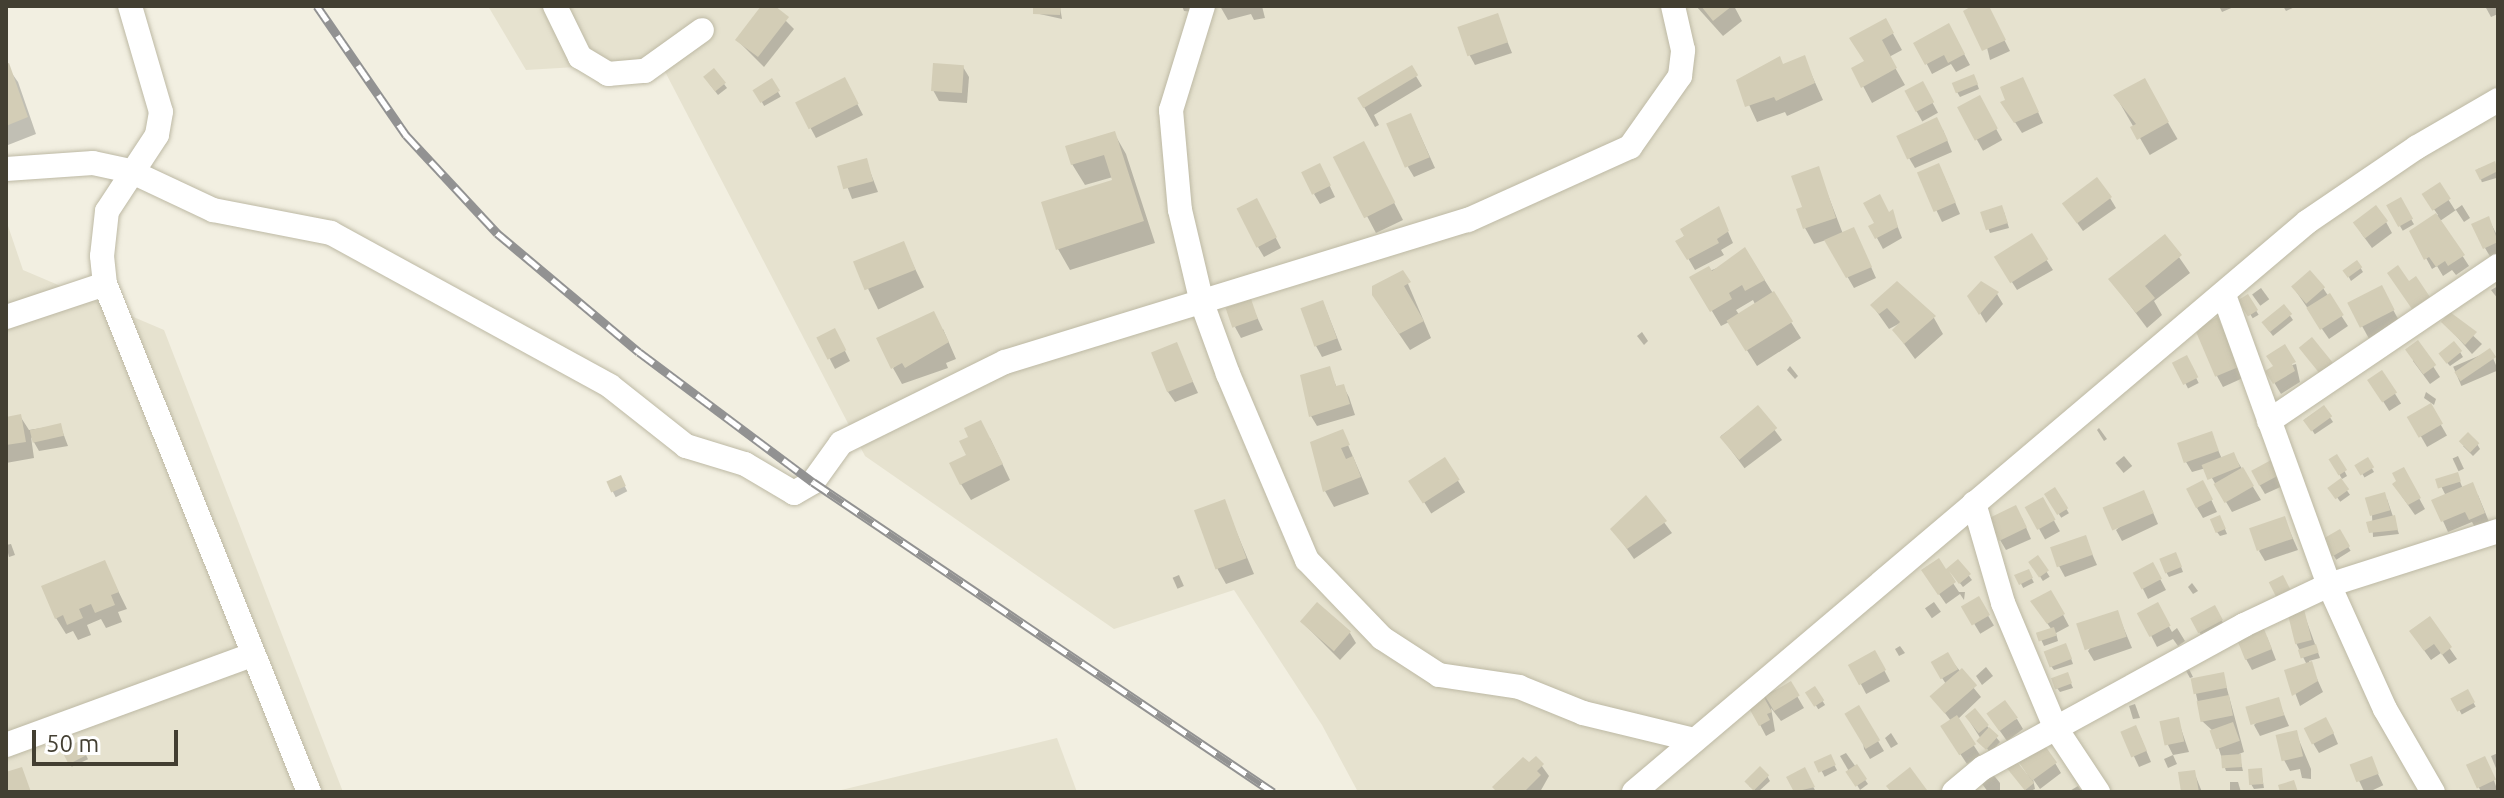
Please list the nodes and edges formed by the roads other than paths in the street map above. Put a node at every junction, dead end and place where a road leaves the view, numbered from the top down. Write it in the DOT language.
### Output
graph roads {
  1 [pos="130,6"];
  2 [pos="555,6"];
  3 [pos="1203,6"];
  4 [pos="1673,6"];
  5 [pos="702,30"];
  6 [pos="2498,100"];
  7 [pos="6,169"];
  8 [pos="130,171"];
  9 [pos="2498,266"];
  10 [pos="105,284"];
  11 [pos="2224,295"];
  12 [pos="1202,303"];
  13 [pos="6,317"];
  14 [pos="2269,421"];
  15 [pos="1974,503"];
  16 [pos="2498,531"];
  17 [pos="2329,585"];
  18 [pos="252,655"];
  19 [pos="2055,727"];
  20 [pos="1695,740"];
  21 [pos="6,745"];
  22 [pos="309,792"];
  23 [pos="1634,792"];
  24 [pos="1954,792"];
  25 [pos="2098,792"];
  26 [pos="2433,792"];
  1 -- 8 [label="street"];
  2 -- 5 [label="street"];
  3 -- 12 [label="street"];
  4 -- 12 [label="street"];
  6 -- 11 [label="street"];
  7 -- 8 [label="street"];
  8 -- 10 [label="street"];
  8 -- 12 [label="street"];
  9 -- 14 [label="street"];
  10 -- 13 [label="street"];
  10 -- 18 [label="street"];
  11 -- 14 [label="street"];
  11 -- 15 [label="street"];
  12 -- 20 [label="street"];
  14 -- 17 [label="street"];
  15 -- 19 [label="street"];
  15 -- 20 [label="street"];
  16 -- 17 [label="street"];
  17 -- 19 [label="street"];
  17 -- 26 [label="street"];
  18 -- 21 [label="street"];
  18 -- 22 [label="street"];
  19 -- 24 [label="street"];
  19 -- 25 [label="street"];
  20 -- 23 [label="street"];
}
